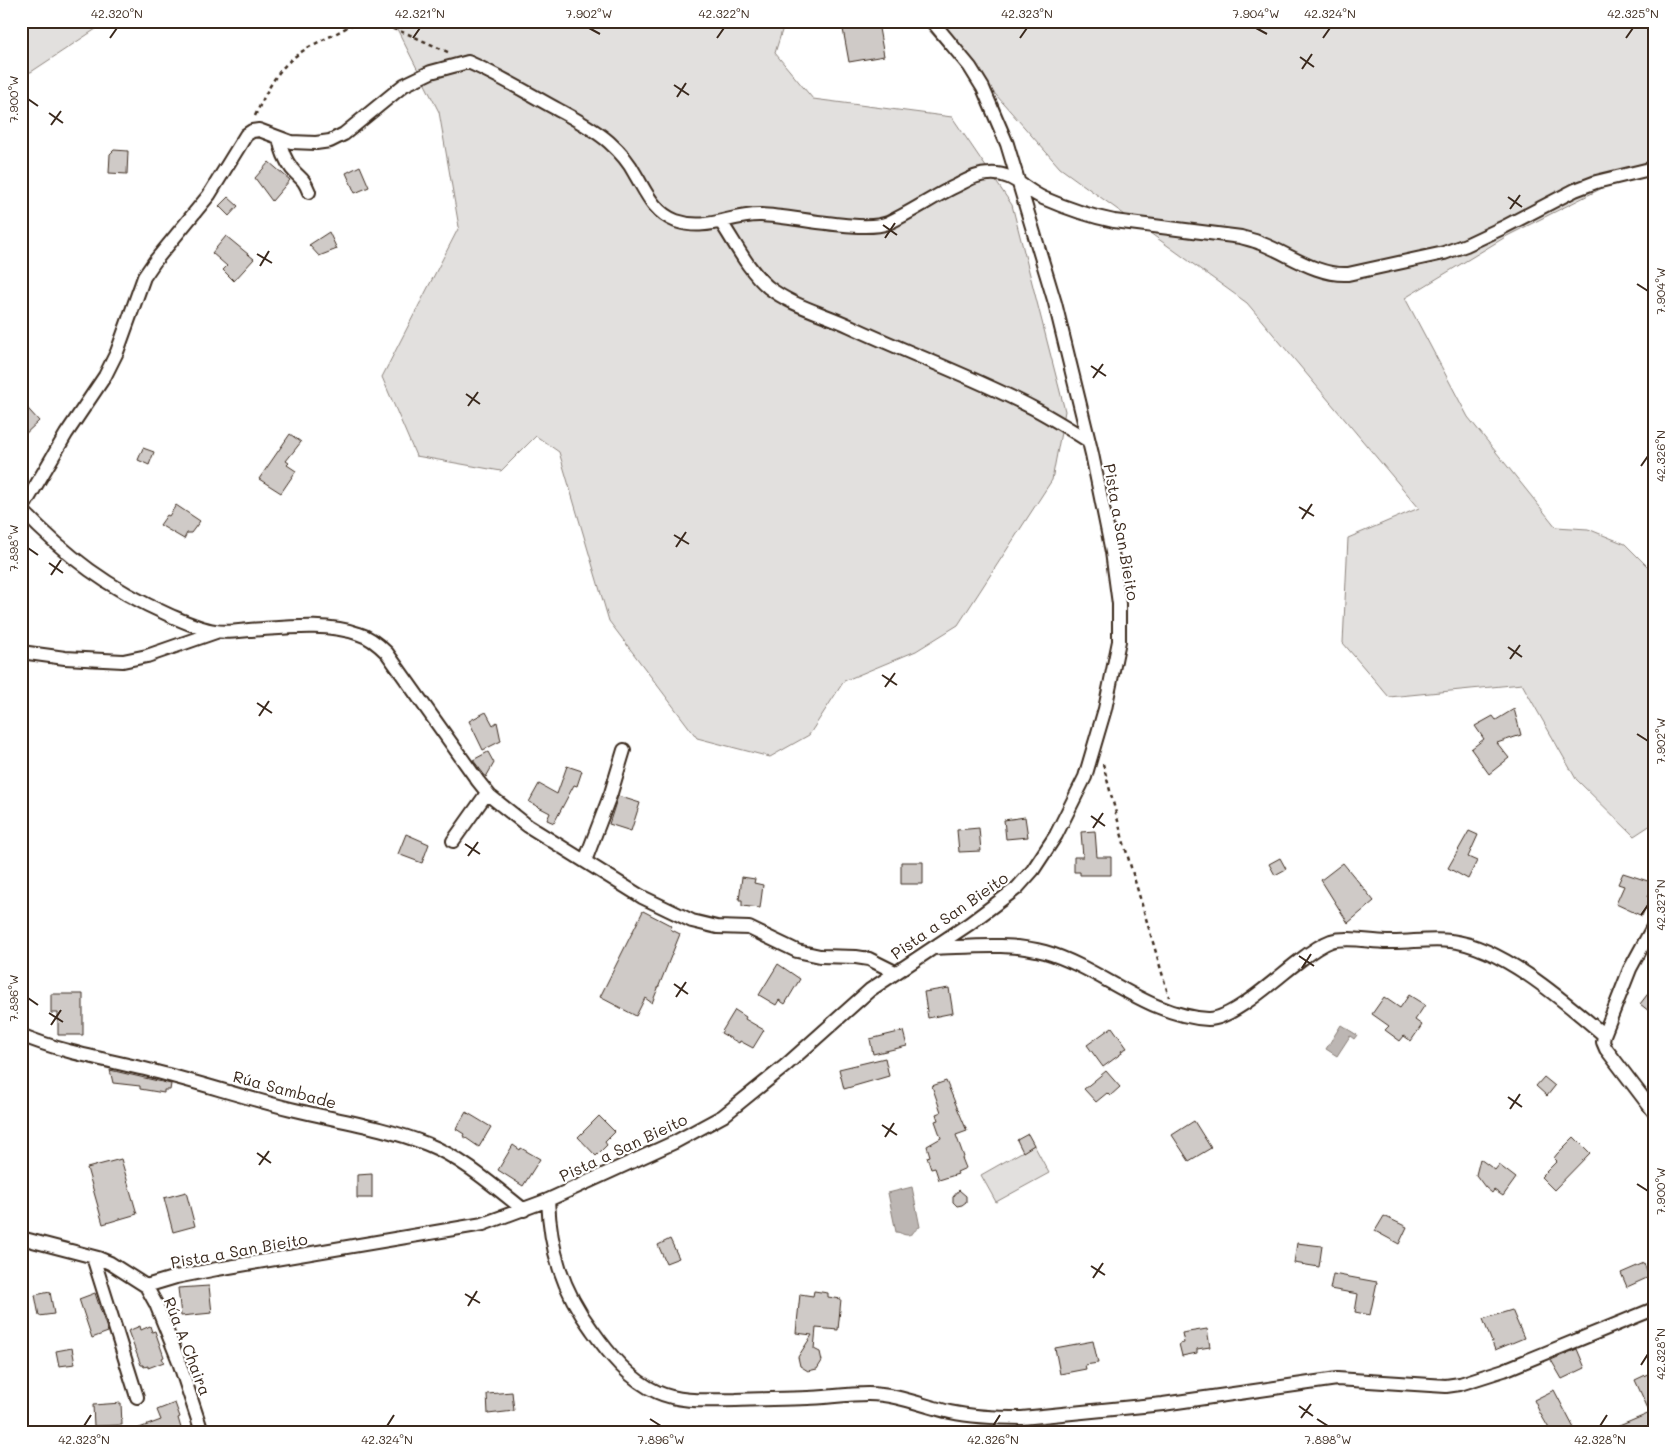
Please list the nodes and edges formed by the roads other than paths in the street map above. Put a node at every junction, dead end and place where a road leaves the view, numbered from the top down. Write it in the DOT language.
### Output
graph roads {
  1 [pos="932,21"];
  2 [pos="279,138"];
  3 [pos="1654,168"];
  4 [pos="1019,183"];
  5 [pos="309,192"];
  6 [pos="721,222"];
  7 [pos="1089,441"];
  8 [pos="21,510"];
  9 [pos="216,632"];
  10 [pos="21,652"];
  11 [pos="624,750"];
  12 [pos="487,792"];
  13 [pos="453,841"];
  14 [pos="585,861"];
  15 [pos="1654,925"];
  16 [pos="933,948"];
  17 [pos="895,972"];
  18 [pos="21,1035"];
  19 [pos="1604,1035"];
  20 [pos="1654,1112"];
  21 [pos="548,1200"];
  22 [pos="524,1210"];
  23 [pos="21,1238"];
  24 [pos="93,1257"];
  25 [pos="146,1286"];
  26 [pos="1654,1309"];
  27 [pos="137,1397"];
  28 [pos="202,1432"];
  1 -- 4 [label="street, Pista a San Bieito"];
  2 -- 5 [label="street"];
  2 -- 6 [label="street"];
  2 -- 8 [label="street"];
  3 -- 4 [label="street"];
  4 -- 6 [label="street"];
  4 -- 7 [label="street, Pista a San Bieito"];
  6 -- 7 [label="street"];
  7 -- 16 [label="street, Pista a San Bieito"];
  8 -- 9 [label="street"];
  9 -- 10 [label="street"];
  9 -- 12 [label="street"];
  11 -- 14 [label="street"];
  12 -- 13 [label="street"];
  12 -- 14 [label="street"];
  14 -- 17 [label="street"];
  15 -- 19 [label="street"];
  16 -- 17 [label="street, Pista a San Bieito"];
  16 -- 19 [label="street"];
  17 -- 21 [label="street, Pista a San Bieito"];
  18 -- 22 [label="street, Rúa Sambade"];
  19 -- 20 [label="street"];
  21 -- 22 [label="street, Pista a San Bieito"];
  21 -- 26 [label="street"];
  22 -- 25 [label="street, Pista a San Bieito"];
  23 -- 24 [label="street, Rúa A Chaira"];
  24 -- 25 [label="street, Rúa A Chaira"];
  24 -- 27 [label="street"];
  25 -- 28 [label="street, Rúa A Chaira"];
}
